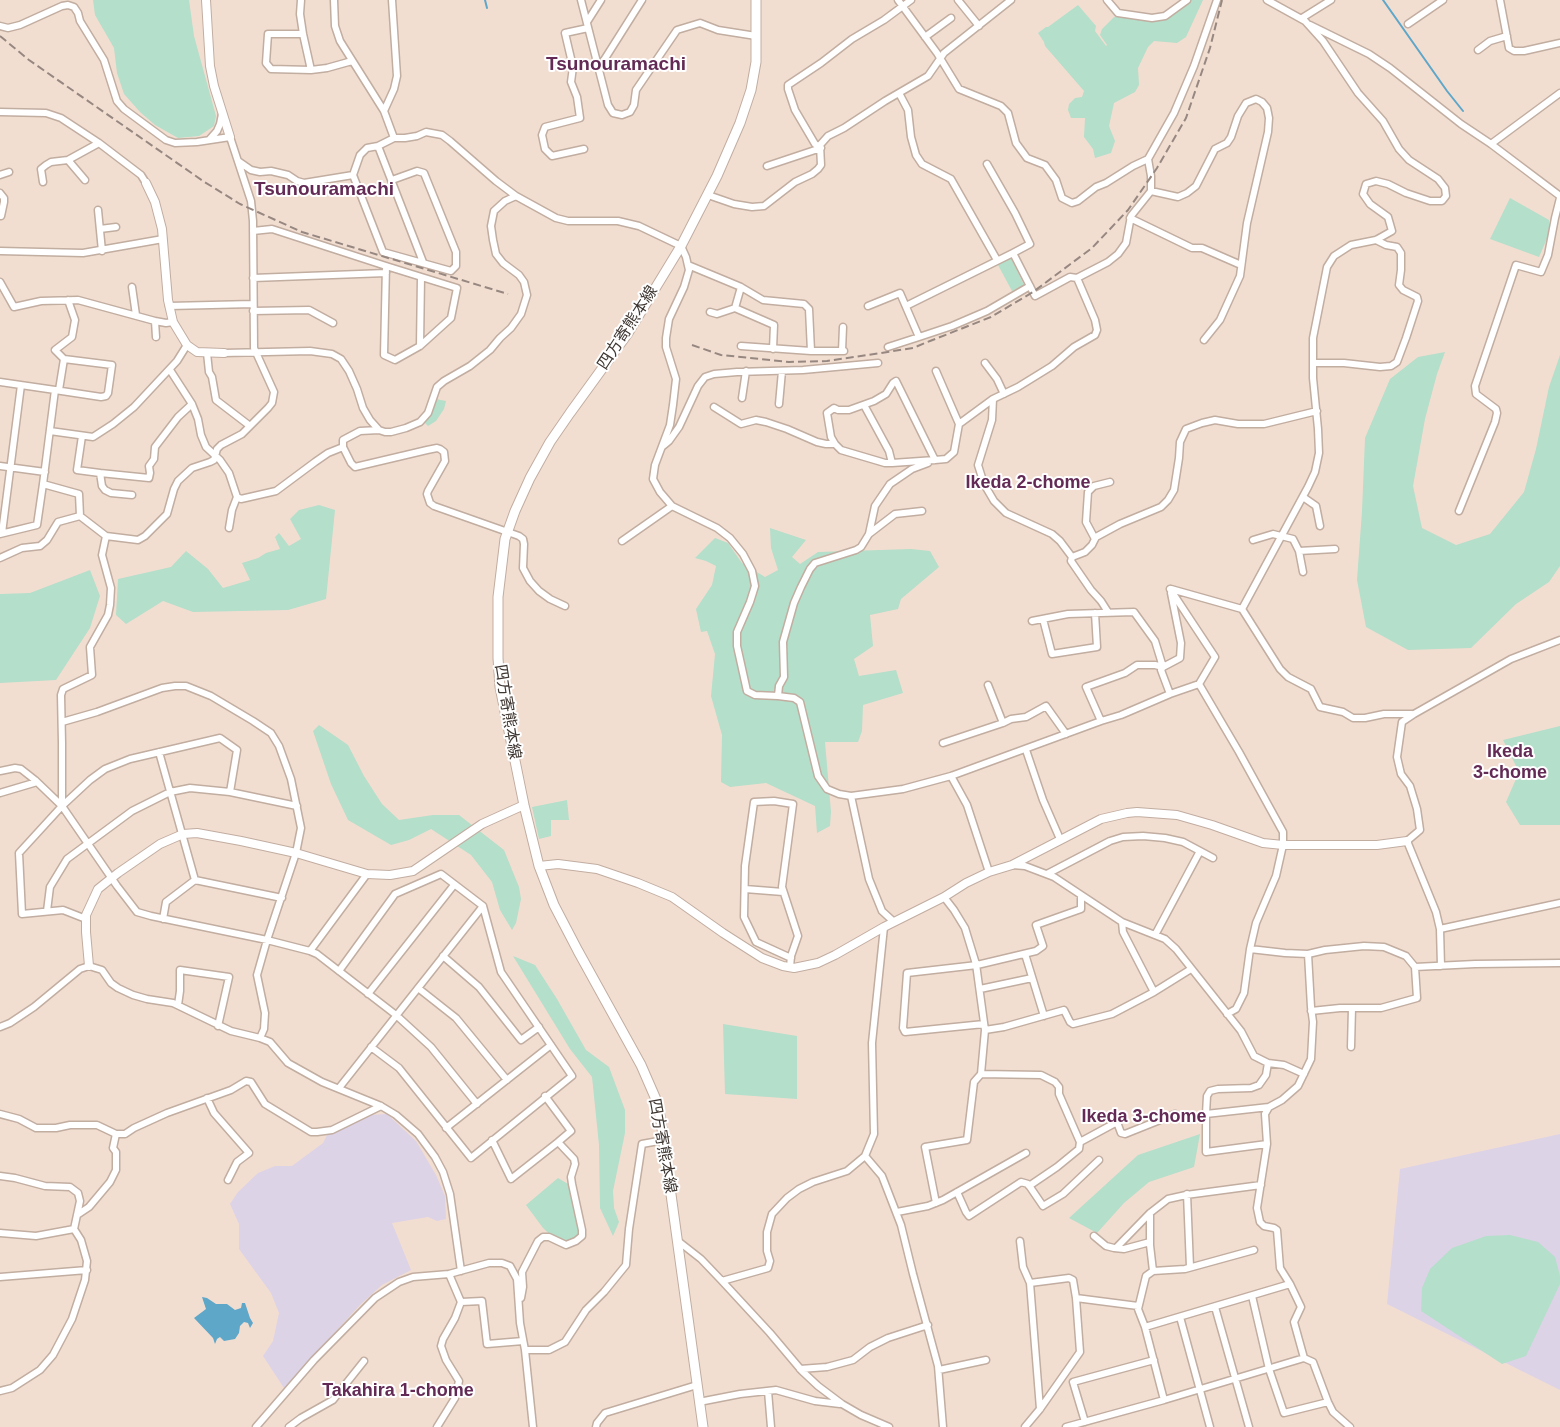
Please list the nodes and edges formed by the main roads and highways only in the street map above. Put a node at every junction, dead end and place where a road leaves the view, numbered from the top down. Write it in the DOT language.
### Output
graph roads {
  1 [pos="756,0"];
  2 [pos="703,1427"];
  1 -- 2 [label="main road, 四方寄熊本線"];
}
